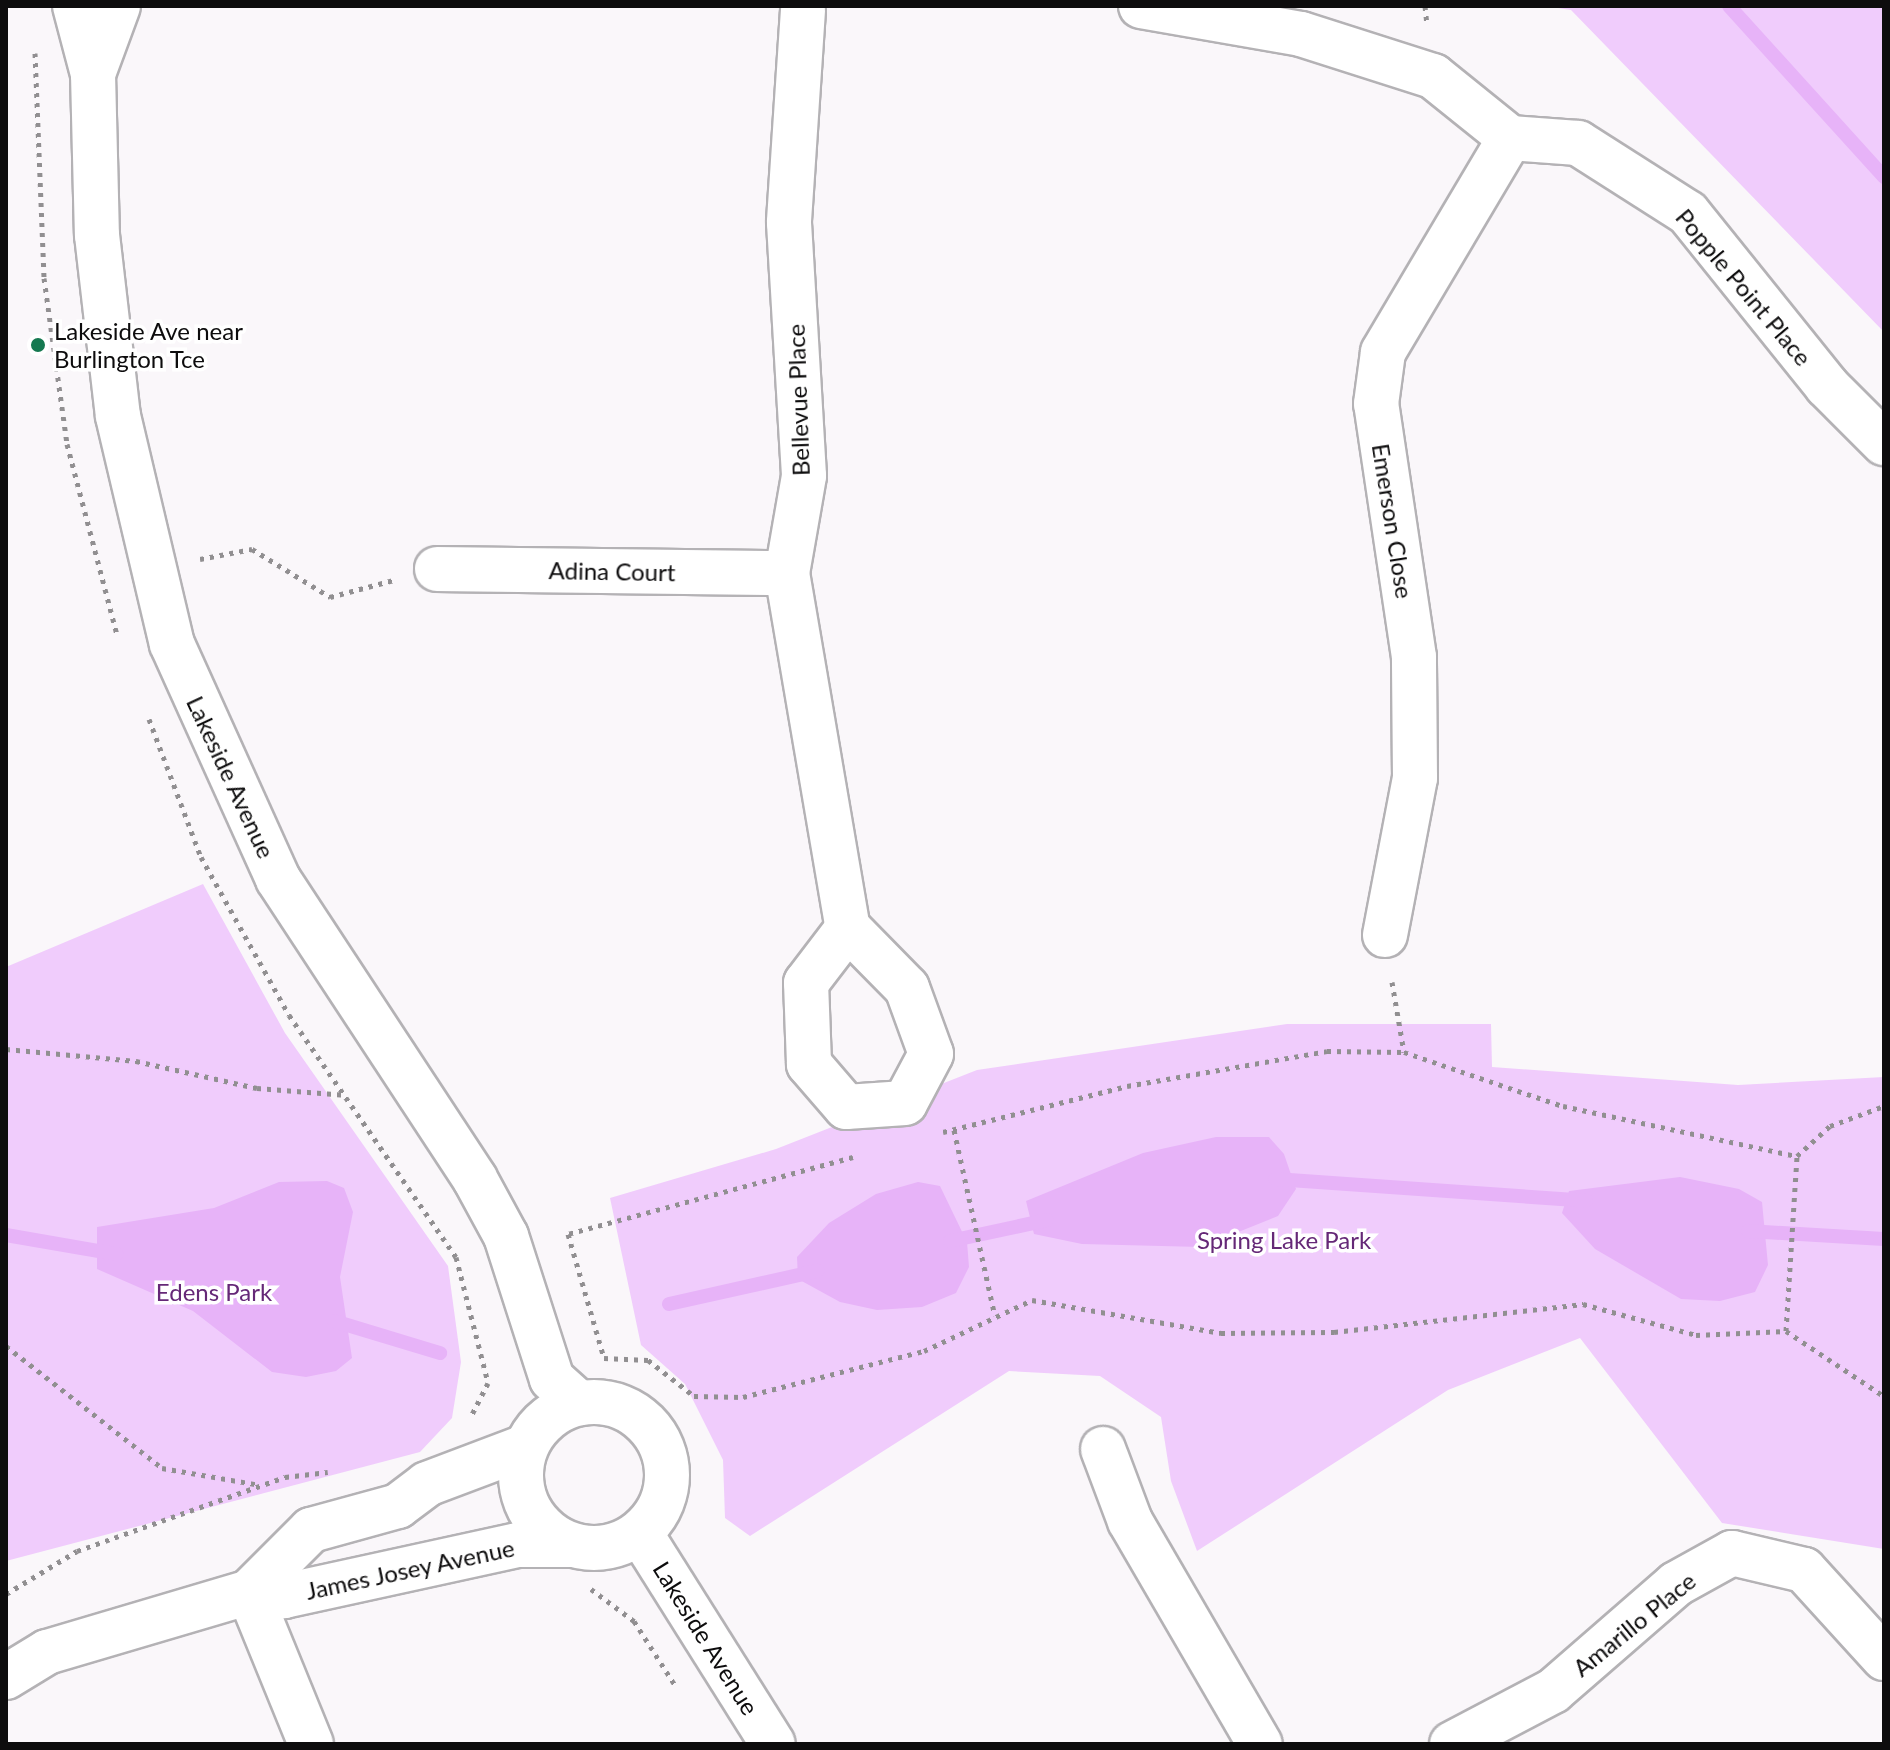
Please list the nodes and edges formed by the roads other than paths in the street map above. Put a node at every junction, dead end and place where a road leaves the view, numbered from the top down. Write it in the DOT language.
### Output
graph roads {
  1 [pos="75,6"];
  2 [pos="118,6"];
  3 [pos="1141,6"];
  4 [pos="810,7"];
  5 [pos="93,74"];
  6 [pos="1510,138"];
  7 [pos="1884,443"];
  8 [pos="437,569"];
  9 [pos="787,573"];
  10 [pos="848,928"];
  11 [pos="1385,935"];
  12 [pos="579,1403"];
  13 [pos="525,1447"];
  14 [pos="1103,1449"];
  15 [pos="640,1533"];
  16 [pos="576,1565"];
  17 [pos="249,1592"];
  18 [pos="1884,1658"];
  19 [pos="6,1677"];
  20 [pos="311,1744"];
  21 [pos="773,1744"];
  22 [pos="1260,1744"];
  23 [pos="1452,1744"];
  1 -- 5 [label="street, Lakeside Avenue"];
  2 -- 5 [label="street, Lakeside Avenue"];
  3 -- 6 [label="street"];
  4 -- 9 [label="street, Bellevue Place"];
  5 -- 12 [label="street, Lakeside Avenue"];
  6 -- 7 [label="street, Popple Point Place"];
  6 -- 11 [label="street, Emerson Close"];
  8 -- 9 [label="street, Adina Court"];
  9 -- 10 [label="street, Bellevue Place"];
  12 -- 13 [label="street"];
  12 -- 15 [label="street"];
  13 -- 16 [label="street"];
  13 -- 17 [label="street, James Josey Avenue"];
  14 -- 22 [label="street"];
  15 -- 16 [label="street"];
  15 -- 21 [label="street, Lakeside Avenue"];
  16 -- 17 [label="street, James Josey Avenue"];
  17 -- 19 [label="street, James Josey Avenue"];
  17 -- 20 [label="street"];
  18 -- 23 [label="street, Amarillo Place"];
}
